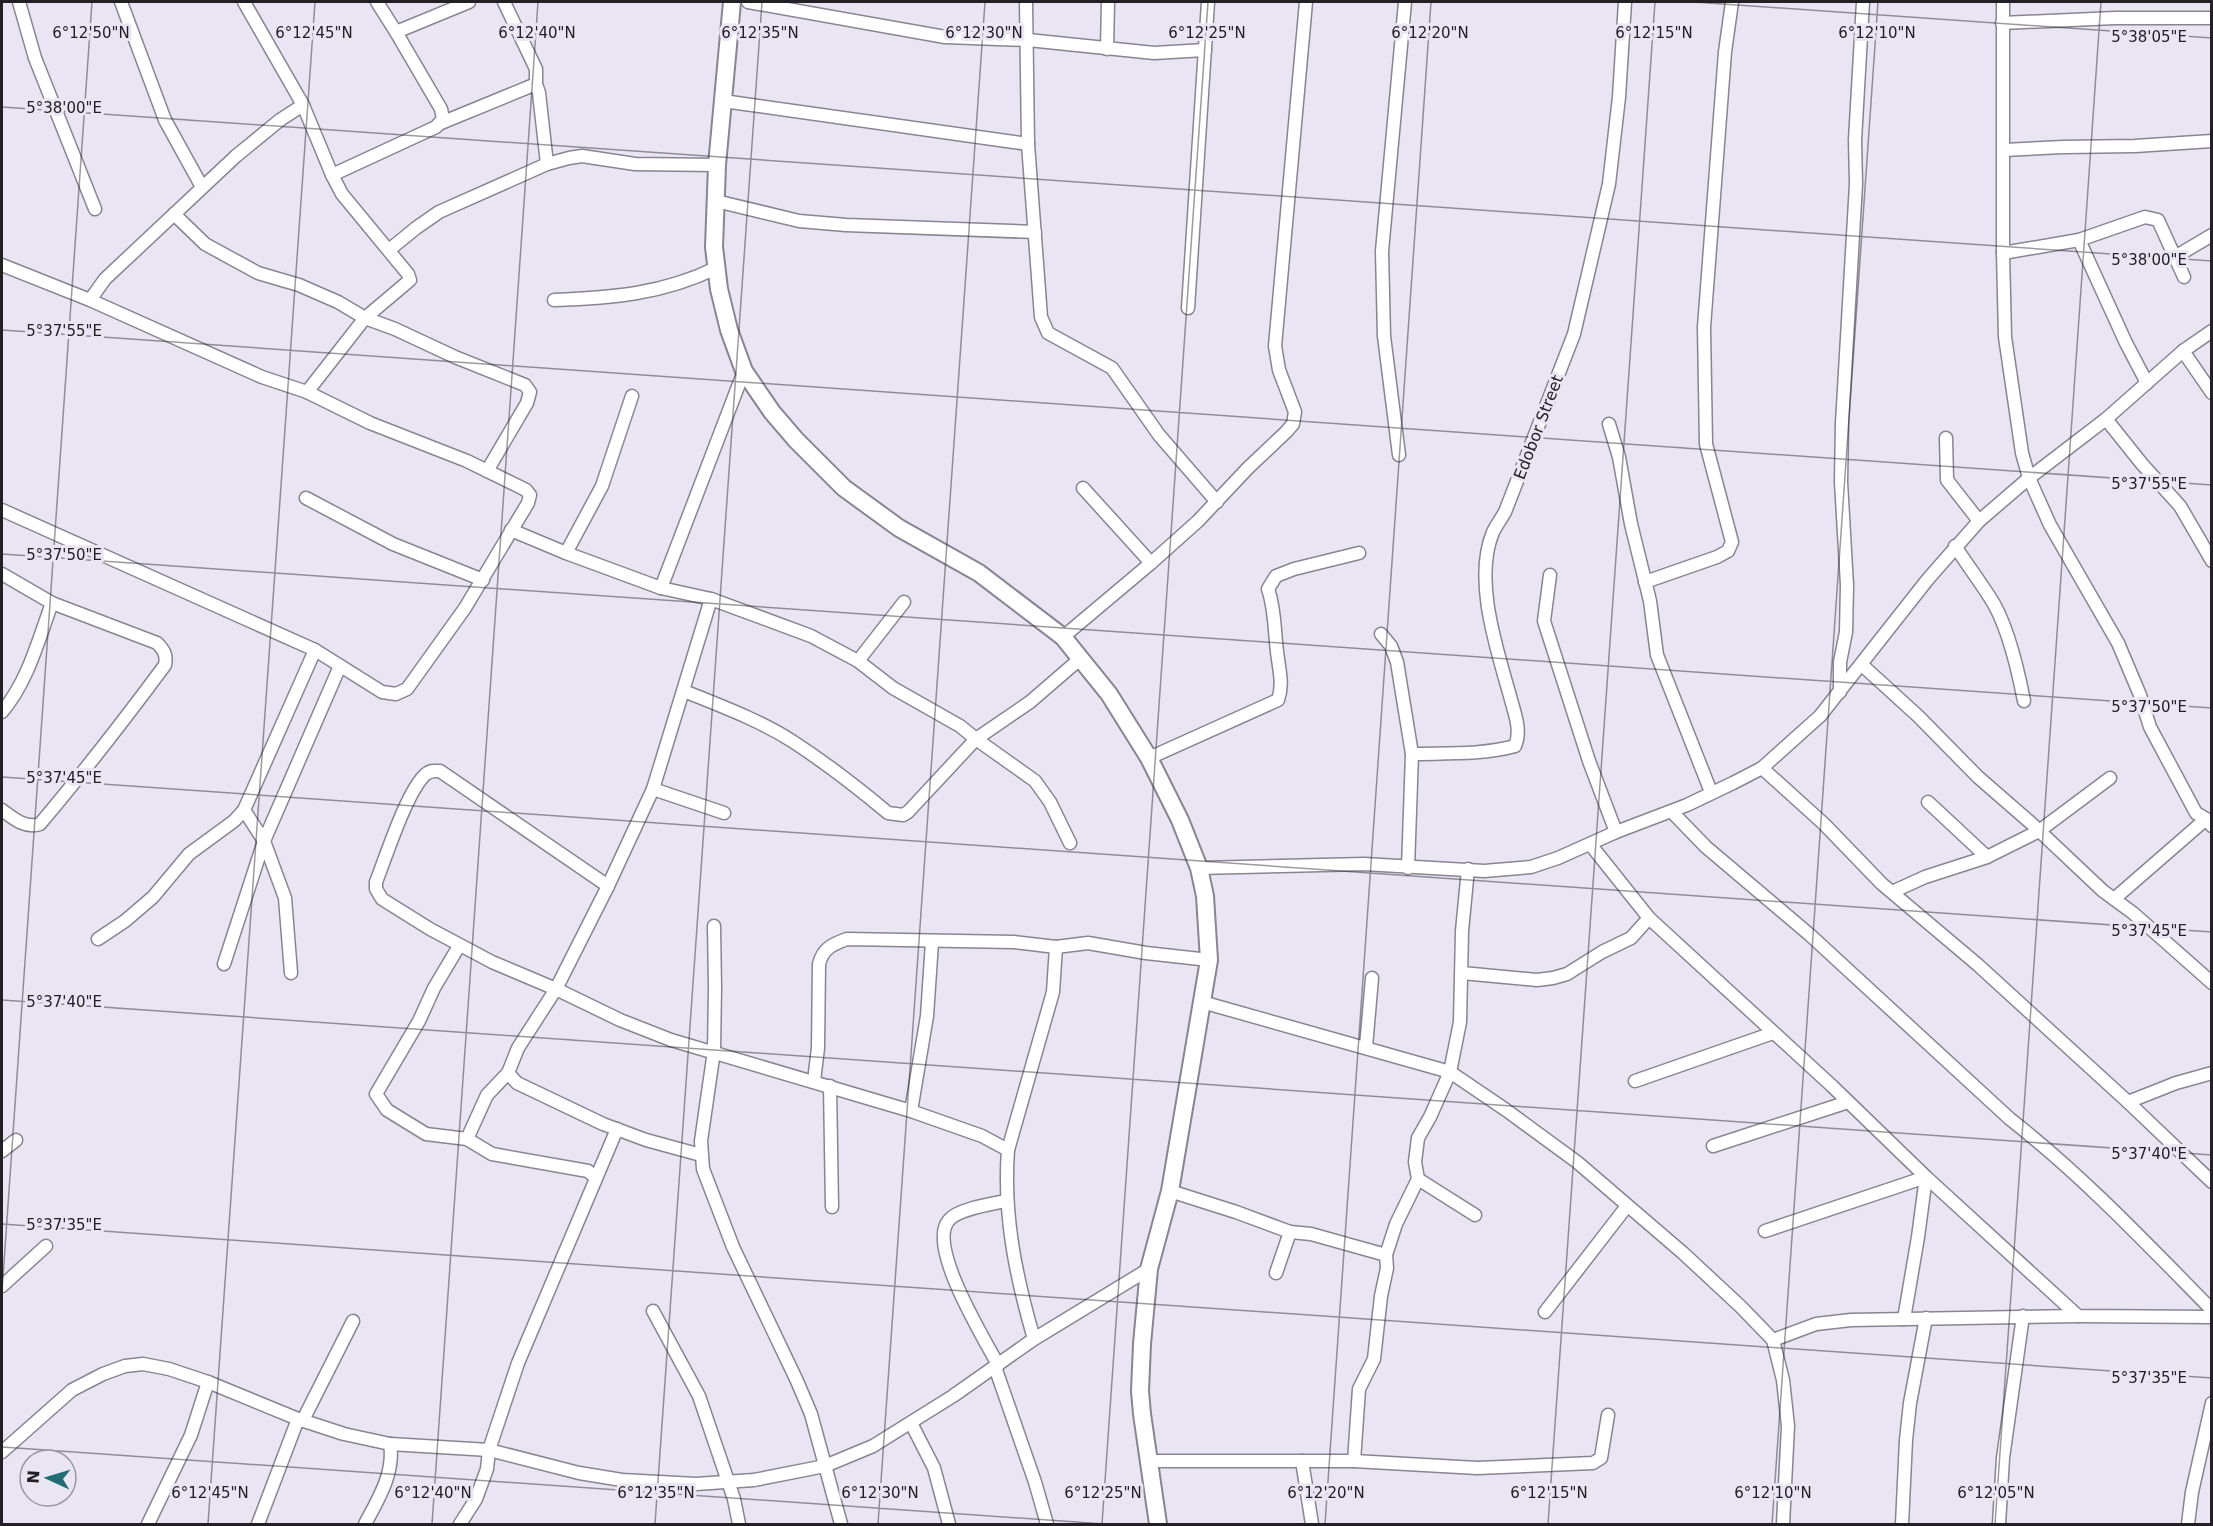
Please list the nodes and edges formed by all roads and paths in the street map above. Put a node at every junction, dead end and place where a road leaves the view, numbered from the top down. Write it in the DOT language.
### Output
graph roads {
  1 [pos="19,2"];
  2 [pos="122,2"];
  3 [pos="244,2"];
  4 [pos="376,2"];
  5 [pos="469,2"];
  6 [pos="504,2"];
  7 [pos="732,2"];
  8 [pos="748,2"];
  9 [pos="1026,2"];
  10 [pos="1108,2"];
  11 [pos="1208,2"];
  12 [pos="1306,2"];
  13 [pos="1406,2"];
  14 [pos="1625,2"];
  15 [pos="1732,2"];
  16 [pos="1863,2"];
  17 [pos="2003,2"];
  18 [pos="2211,18"];
  19 [pos="2002,23"];
  20 [pos="396,32"];
  21 [pos="1028,40"];
  22 [pos="1107,49"];
  23 [pos="1205,50"];
  24 [pos="536,84"];
  25 [pos="723,101"];
  26 [pos="303,105"];
  27 [pos="441,123"];
  28 [pos="2211,141"];
  29 [pos="1028,144"];
  30 [pos="2004,150"];
  31 [pos="547,164"];
  32 [pos="717,165"];
  33 [pos="332,175"];
  34 [pos="202,187"];
  35 [pos="716,201"];
  36 [pos="95,209"];
  37 [pos="174,214"];
  38 [pos="1035,232"];
  39 [pos="2211,235"];
  40 [pos="2079,240"];
  41 [pos="389,250"];
  42 [pos="2003,253"];
  43 [pos="2175,257"];
  44 [pos="2,265"];
  45 [pos="716,268"];
  46 [pos="2184,277"];
  47 [pos="90,300"];
  48 [pos="554,300"];
  49 [pos="1188,308"];
  50 [pos="365,318"];
  51 [pos="2211,331"];
  52 [pos="2183,351"];
  53 [pos="744,371"];
  54 [pos="2147,383"];
  55 [pos="307,392"];
  56 [pos="2211,393"];
  57 [pos="632,396"];
  58 [pos="2106,419"];
  59 [pos="1609,424"];
  60 [pos="1946,438"];
  61 [pos="1399,455"];
  62 [pos="487,471"];
  63 [pos="2030,478"];
  64 [pos="1083,488"];
  65 [pos="306,498"];
  66 [pos="1217,502"];
  67 [pos="2,510"];
  68 [pos="1979,521"];
  69 [pos="511,530"];
  70 [pos="1955,546"];
  71 [pos="566,553"];
  72 [pos="1359,553"];
  73 [pos="2211,561"];
  74 [pos="1152,563"];
  75 [pos="2,574"];
  76 [pos="1550,575"];
  77 [pos="483,580"];
  78 [pos="1645,582"];
  79 [pos="661,588"];
  80 [pos="711,599"];
  81 [pos="904,602"];
  82 [pos="52,603"];
  83 [pos="1381,634"];
  84 [pos="1063,637"];
  85 [pos="315,650"];
  86 [pos="1081,658"];
  87 [pos="858,662"];
  88 [pos="1862,665"];
  89 [pos="340,666"];
  90 [pos="684,691"];
  91 [pos="1840,692"];
  92 [pos="2024,701"];
  93 [pos="2,712"];
  94 [pos="976,739"];
  95 [pos="1412,754"];
  96 [pos="1149,758"];
  97 [pos="1762,768"];
  98 [pos="2110,778"];
  99 [pos="653,789"];
  100 [pos="1712,792"];
  101 [pos="1928,802"];
  102 [pos="2,810"];
  103 [pos="244,810"];
  104 [pos="1672,812"];
  105 [pos="724,813"];
  106 [pos="2209,822"];
  107 [pos="2039,831"];
  108 [pos="1616,832"];
  109 [pos="264,841"];
  110 [pos="1070,843"];
  111 [pos="1590,844"];
  112 [pos="1987,857"];
  113 [pos="1199,868"];
  114 [pos="1408,868"];
  115 [pos="1467,869"];
  116 [pos="608,886"];
  117 [pos="1892,892"];
  118 [pos="2115,899"];
  119 [pos="1649,918"];
  120 [pos="714,926"];
  121 [pos="98,939"];
  122 [pos="932,942"];
  123 [pos="459,946"];
  124 [pos="1056,946"];
  125 [pos="1209,960"];
  126 [pos="224,964"];
  127 [pos="291,973"];
  128 [pos="1462,973"];
  129 [pos="1372,978"];
  130 [pos="2211,983"];
  131 [pos="556,989"];
  132 [pos="1202,1002"];
  133 [pos="1773,1033"];
  134 [pos="1366,1047"];
  135 [pos="714,1052"];
  136 [pos="1450,1072"];
  137 [pos="508,1073"];
  138 [pos="2211,1073"];
  139 [pos="814,1081"];
  140 [pos="1635,1081"];
  141 [pos="830,1086"];
  142 [pos="1848,1102"];
  143 [pos="2128,1102"];
  144 [pos="911,1111"];
  145 [pos="617,1129"];
  146 [pos="16,1140"];
  147 [pos="467,1140"];
  148 [pos="1713,1146"];
  149 [pos="1008,1150"];
  150 [pos="2,1151"];
  151 [pos="701,1155"];
  152 [pos="1926,1177"];
  153 [pos="596,1178"];
  154 [pos="1418,1179"];
  155 [pos="2211,1182"];
  156 [pos="1170,1191"];
  157 [pos="1006,1201"];
  158 [pos="1627,1206"];
  159 [pos="832,1207"];
  160 [pos="1475,1215"];
  161 [pos="1765,1231"];
  162 [pos="1290,1232"];
  163 [pos="46,1246"];
  164 [pos="1386,1255"];
  165 [pos="1149,1269"];
  166 [pos="1276,1274"];
  167 [pos="2,1286"];
  168 [pos="2211,1310"];
  169 [pos="653,1311"];
  170 [pos="1545,1311"];
  171 [pos="2023,1316"];
  172 [pos="2078,1316"];
  173 [pos="2211,1317"];
  174 [pos="1926,1318"];
  175 [pos="1904,1319"];
  176 [pos="353,1321"];
  177 [pos="1035,1339"];
  178 [pos="1773,1340"];
  179 [pos="997,1366"];
  180 [pos="208,1382"];
  181 [pos="2211,1403"];
  182 [pos="1608,1415"];
  183 [pos="300,1420"];
  184 [pos="911,1423"];
  185 [pos="390,1444"];
  186 [pos="489,1450"];
  187 [pos="2,1452"];
  188 [pos="1147,1461"];
  189 [pos="1302,1461"];
  190 [pos="1354,1461"];
  191 [pos="825,1466"];
  192 [pos="728,1483"];
  193 [pos="148,1524"];
  194 [pos="258,1524"];
  195 [pos="366,1524"];
  196 [pos="460,1524"];
  197 [pos="739,1524"];
  198 [pos="841,1524"];
  199 [pos="949,1524"];
  200 [pos="1047,1524"];
  201 [pos="1158,1524"];
  202 [pos="1312,1524"];
  203 [pos="1783,1524"];
  204 [pos="1902,1524"];
  205 [pos="1999,1524"];
  206 [pos="2188,1524"];
  1 -- 36 [label="street"];
  2 -- 34 [label="street"];
  3 -- 26 [label="street"];
  4 -- 20 [label="street"];
  5 -- 20 [label="street"];
  6 -- 24 [label="street"];
  7 -- 25 [label="street"];
  8 -- 21 [label="street"];
  9 -- 21 [label="street"];
  10 -- 22 [label="street"];
  11 -- 23 [label="street"];
  12 -- 66 [label="street"];
  13 -- 61 [label="street"];
  14 -- 95 [label="street, Edobor Street"];
  15 -- 78 [label="street"];
  16 -- 91 [label="street"];
  17 -- 19 [label="street"];
  18 -- 19 [label="street"];
  19 -- 30 [label="street"];
  20 -- 27 [label="street"];
  21 -- 22 [label="street"];
  21 -- 29 [label="street"];
  22 -- 23 [label="street"];
  23 -- 49 [label="street"];
  24 -- 27 [label="street"];
  24 -- 31 [label="street"];
  25 -- 29 [label="street"];
  25 -- 32 [label="street"];
  26 -- 33 [label="street"];
  26 -- 34 [label="street"];
  27 -- 33 [label="street"];
  28 -- 30 [label="street"];
  29 -- 38 [label="street"];
  30 -- 42 [label="street"];
  31 -- 32 [label="street"];
  31 -- 41 [label="street"];
  32 -- 35 [label="street"];
  33 -- 41 [label="street"];
  34 -- 37 [label="street"];
  35 -- 38 [label="street"];
  35 -- 45 [label="street"];
  37 -- 47 [label="street"];
  37 -- 50 [label="street"];
  38 -- 66 [label="street"];
  39 -- 43 [label="street"];
  40 -- 42 [label="street"];
  40 -- 43 [label="street"];
  40 -- 54 [label="street"];
  41 -- 50 [label="street"];
  42 -- 63 [label="street"];
  43 -- 46 [label="street"];
  44 -- 47 [label="street"];
  45 -- 48 [label="street"];
  45 -- 53 [label="street"];
  47 -- 55 [label="street"];
  50 -- 55 [label="street"];
  50 -- 62 [label="street"];
  51 -- 52 [label="street"];
  52 -- 54 [label="street"];
  52 -- 56 [label="street"];
  53 -- 79 [label="street"];
  53 -- 84 [label="street"];
  54 -- 58 [label="street"];
  55 -- 62 [label="street"];
  57 -- 71 [label="street"];
  58 -- 63 [label="street"];
  58 -- 73 [label="street"];
  59 -- 78 [label="street"];
  60 -- 68 [label="street"];
  62 -- 69 [label="street"];
  63 -- 68 [label="street"];
  63 -- 106 [label="street"];
  64 -- 74 [label="street"];
  65 -- 77 [label="street"];
  66 -- 74 [label="street"];
  67 -- 85 [label="street"];
  68 -- 70 [label="street"];
  69 -- 71 [label="street"];
  69 -- 77 [label="street"];
  70 -- 88 [label="street"];
  70 -- 92 [label="street"];
  71 -- 79 [label="street"];
  72 -- 96 [label="street"];
  74 -- 84 [label="street"];
  75 -- 82 [label="street"];
  76 -- 108 [label="street"];
  77 -- 89 [label="street"];
  78 -- 100 [label="street"];
  79 -- 80 [label="street"];
  80 -- 87 [label="street"];
  80 -- 90 [label="street"];
  81 -- 87 [label="street"];
  82 -- 93 [label="street"];
  82 -- 102 [label="street"];
  83 -- 95 [label="street"];
  84 -- 86 [label="street"];
  85 -- 89 [label="street"];
  85 -- 103 [label="street"];
  86 -- 94 [label="street"];
  86 -- 96 [label="street"];
  87 -- 94 [label="street"];
  88 -- 91 [label="street"];
  88 -- 107 [label="street"];
  89 -- 109 [label="street"];
  90 -- 94 [label="street"];
  90 -- 99 [label="street"];
  91 -- 97 [label="street"];
  94 -- 110 [label="street"];
  95 -- 114 [label="street"];
  96 -- 113 [label="street"];
  97 -- 100 [label="street"];
  97 -- 117 [label="street"];
  98 -- 107 [label="street"];
  99 -- 105 [label="street"];
  99 -- 116 [label="street"];
  100 -- 104 [label="street"];
  101 -- 112 [label="street"];
  103 -- 109 [label="street"];
  103 -- 121 [label="street"];
  104 -- 108 [label="street"];
  104 -- 168 [label="street"];
  106 -- 118 [label="street"];
  107 -- 112 [label="street"];
  107 -- 118 [label="street"];
  108 -- 111 [label="street"];
  109 -- 126 [label="street"];
  109 -- 127 [label="street"];
  111 -- 115 [label="street"];
  111 -- 119 [label="street"];
  112 -- 117 [label="street"];
  113 -- 114 [label="street"];
  113 -- 125 [label="street"];
  114 -- 115 [label="street"];
  115 -- 128 [label="street"];
  116 -- 123 [label="street"];
  116 -- 131 [label="street"];
  117 -- 143 [label="street"];
  118 -- 130 [label="street"];
  119 -- 128 [label="street"];
  119 -- 133 [label="street"];
  120 -- 135 [label="street"];
  122 -- 124 [label="street"];
  122 -- 139 [label="street"];
  122 -- 144 [label="street"];
  123 -- 131 [label="street"];
  123 -- 147 [label="street"];
  124 -- 125 [label="street"];
  124 -- 149 [label="street"];
  125 -- 132 [label="street"];
  128 -- 136 [label="street"];
  129 -- 134 [label="street"];
  131 -- 135 [label="street"];
  131 -- 137 [label="street"];
  132 -- 134 [label="street"];
  132 -- 156 [label="street"];
  133 -- 140 [label="street"];
  133 -- 142 [label="street"];
  134 -- 136 [label="street"];
  135 -- 139 [label="street"];
  135 -- 151 [label="street"];
  136 -- 154 [label="street"];
  136 -- 158 [label="street"];
  137 -- 145 [label="street"];
  137 -- 147 [label="street"];
  138 -- 143 [label="street"];
  139 -- 141 [label="street"];
  141 -- 144 [label="street"];
  141 -- 159 [label="street"];
  142 -- 148 [label="street"];
  142 -- 152 [label="street"];
  143 -- 155 [label="street"];
  144 -- 149 [label="street"];
  145 -- 151 [label="street"];
  145 -- 153 [label="street"];
  146 -- 150 [label="street"];
  147 -- 153 [label="street"];
  149 -- 157 [label="street"];
  151 -- 191 [label="street"];
  152 -- 161 [label="street"];
  152 -- 172 [label="street"];
  152 -- 175 [label="street"];
  153 -- 186 [label="street"];
  154 -- 160 [label="street"];
  154 -- 164 [label="street"];
  156 -- 162 [label="street"];
  156 -- 165 [label="street"];
  157 -- 177 [label="street"];
  157 -- 179 [label="street"];
  158 -- 170 [label="street"];
  158 -- 178 [label="street"];
  162 -- 164 [label="street"];
  162 -- 166 [label="street"];
  163 -- 167 [label="street"];
  164 -- 190 [label="street"];
  165 -- 177 [label="street"];
  165 -- 188 [label="street"];
  169 -- 192 [label="street"];
  171 -- 172 [label="street"];
  171 -- 174 [label="street"];
  171 -- 205 [label="street"];
  172 -- 173 [label="street"];
  174 -- 175 [label="street"];
  174 -- 204 [label="street"];
  175 -- 178 [label="street"];
  176 -- 183 [label="street"];
  177 -- 179 [label="street"];
  178 -- 203 [label="street"];
  179 -- 184 [label="street"];
  179 -- 200 [label="street"];
  180 -- 183 [label="street"];
  180 -- 187 [label="street"];
  180 -- 193 [label="street"];
  181 -- 206 [label="street"];
  182 -- 190 [label="street"];
  183 -- 185 [label="street"];
  183 -- 194 [label="street"];
  184 -- 191 [label="street"];
  184 -- 199 [label="street"];
  185 -- 186 [label="street"];
  185 -- 195 [label="street"];
  186 -- 192 [label="street"];
  186 -- 196 [label="street"];
  188 -- 189 [label="street"];
  188 -- 201 [label="street"];
  189 -- 190 [label="street"];
  189 -- 202 [label="street"];
  191 -- 192 [label="street"];
  191 -- 198 [label="street"];
  192 -- 197 [label="street"];
}
